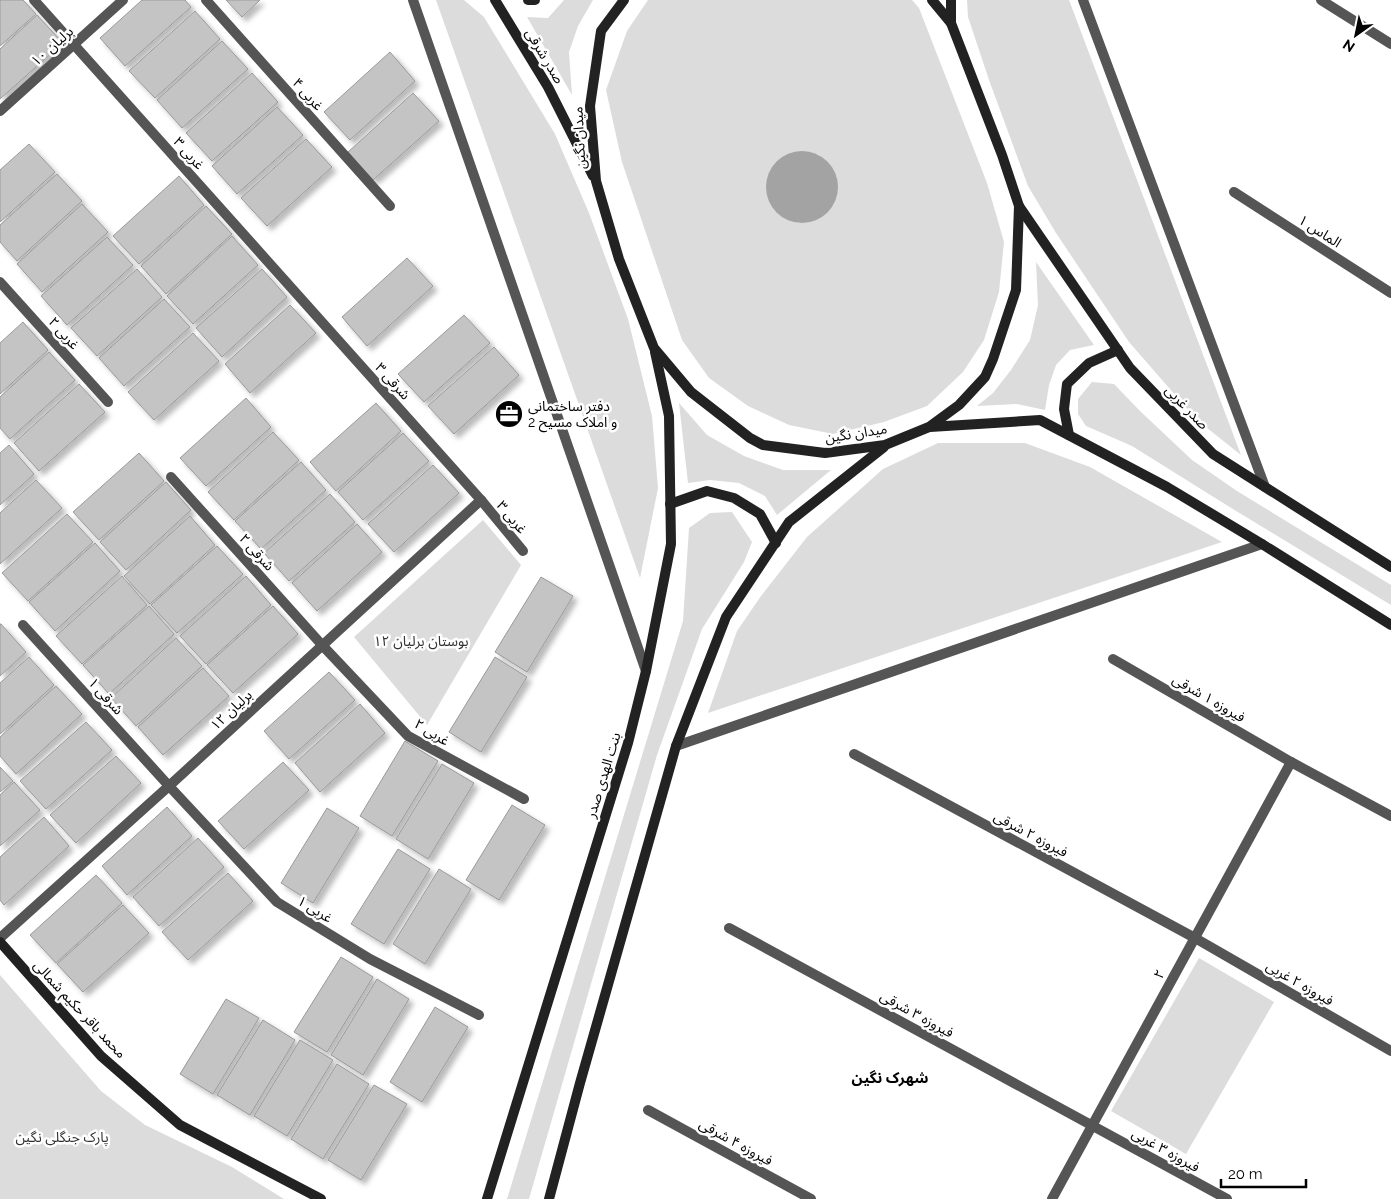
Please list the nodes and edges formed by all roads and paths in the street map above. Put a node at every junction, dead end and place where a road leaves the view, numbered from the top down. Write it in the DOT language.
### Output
graph roads {
  1 [pos="34,0"];
  2 [pos="123,0"];
  3 [pos="206,0"];
  4 [pos="413,0"];
  5 [pos="495,0"];
  6 [pos="528,0"];
  7 [pos="535,0"];
  8 [pos="624,0"];
  9 [pos="932,0"];
  10 [pos="952,0"];
  11 [pos="1083,0"];
  12 [pos="1321,0"];
  13 [pos="951,23"];
  14 [pos="1391,44"];
  15 [pos="74,45"];
  16 [pos="0,111"];
  17 [pos="596,181"];
  18 [pos="1234,192"];
  19 [pos="390,206"];
  20 [pos="1019,206"];
  21 [pos="284,280"];
  22 [pos="0,282"];
  23 [pos="1391,293"];
  24 [pos="654,348"];
  25 [pos="1118,350"];
  26 [pos="108,402"];
  27 [pos="929,427"];
  28 [pos="1069,435"];
  29 [pos="885,445"];
  30 [pos="171,477"];
  31 [pos="1265,488"];
  32 [pos="481,500"];
  33 [pos="670,504"];
  34 [pos="776,543"];
  35 [pos="1262,544"];
  36 [pos="523,550"];
  37 [pos="1391,567"];
  38 [pos="23,625"];
  39 [pos="1391,625"];
  40 [pos="322,645"];
  41 [pos="1113,659"];
  42 [pos="646,671"];
  43 [pos="676,746"];
  44 [pos="854,754"];
  45 [pos="1291,762"];
  46 [pos="169,786"];
  47 [pos="524,799"];
  48 [pos="1391,816"];
  49 [pos="729,928"];
  50 [pos="1195,938"];
  51 [pos="0,940"];
  52 [pos="479,1015"];
  53 [pos="1391,1051"];
  54 [pos="648,1110"];
  55 [pos="1092,1126"];
  56 [pos="321,1199"];
  57 [pos="487,1199"];
  58 [pos="549,1199"];
  59 [pos="811,1199"];
  60 [pos="1052,1199"];
  61 [pos="1227,1199"];
  1 -- 15 [label="street"];
  2 -- 15 [label="street, برلیان ۱۰"];
  3 -- 19 [label="street, ۴ غربی"];
  4 -- 42 [label="street"];
  5 -- 17 [label="street, صدر شرقی"];
  6 -- 7 [label="street"];
  8 -- 17 [label="street, میدان نگین"];
  9 -- 13 [label="street, میدان نگین"];
  10 -- 13 [label="street"];
  11 -- 31 [label="street"];
  12 -- 14 [label="street"];
  13 -- 20 [label="street, میدان نگین"];
  15 -- 16 [label="street, برلیان ۱۰"];
  15 -- 21 [label="street, ۳ غربی"];
  17 -- 24 [label="street, میدان نگین"];
  18 -- 23 [label="street, الماس ۱"];
  20 -- 25 [label="street, صدر غربی"];
  20 -- 27 [label="street, میدان نگین"];
  21 -- 32 [label="street, ۳ شرقی"];
  22 -- 26 [label="street, ۲ غربی"];
  24 -- 29 [label="street, میدان نگین"];
  24 -- 33 [label="street, بنت الهدی صدر"];
  25 -- 28 [label="street"];
  25 -- 31 [label="street, صدر غربی"];
  27 -- 28 [label="street"];
  27 -- 29 [label="street, میدان نگین"];
  28 -- 35 [label="street"];
  29 -- 34 [label="street"];
  30 -- 40 [label="street, ۲ شرقی"];
  31 -- 37 [label="street, صدر غربی"];
  32 -- 36 [label="street, ۳ غربی"];
  32 -- 40 [label="street, برلیان ۱۲"];
  33 -- 34 [label="street"];
  33 -- 42 [label="street, بنت الهدی صدر"];
  34 -- 43 [label="street"];
  35 -- 39 [label="street"];
  35 -- 43 [label="street"];
  38 -- 46 [label="street, ۱ شرقی"];
  40 -- 46 [label="street, برلیان ۱۲"];
  40 -- 47 [label="street, ۲ غربی"];
  41 -- 45 [label="street, فیروزه ۱ شرقی"];
  42 -- 57 [label="street, بنت الهدی صدر"];
  43 -- 58 [label="street"];
  44 -- 50 [label="street, فیروزه ۲ شرقی"];
  45 -- 48 [label="street, فیروزه ۱ شرقی"];
  45 -- 50 [label="street, ۲"];
  46 -- 51 [label="street, برلیان ۱۲"];
  46 -- 52 [label="street, ۱ غربی"];
  49 -- 55 [label="street, فیروزه ۳ شرقی"];
  50 -- 53 [label="street, فیروزه ۲ غربی"];
  50 -- 55 [label="street, ۲"];
  51 -- 56 [label="street, محمد باقر حکیم شمالی"];
  54 -- 59 [label="street, فیروزه ۴ شرقی"];
  55 -- 60 [label="street, ۲"];
  55 -- 61 [label="street, فیروزه ۳ غربی"];
}
